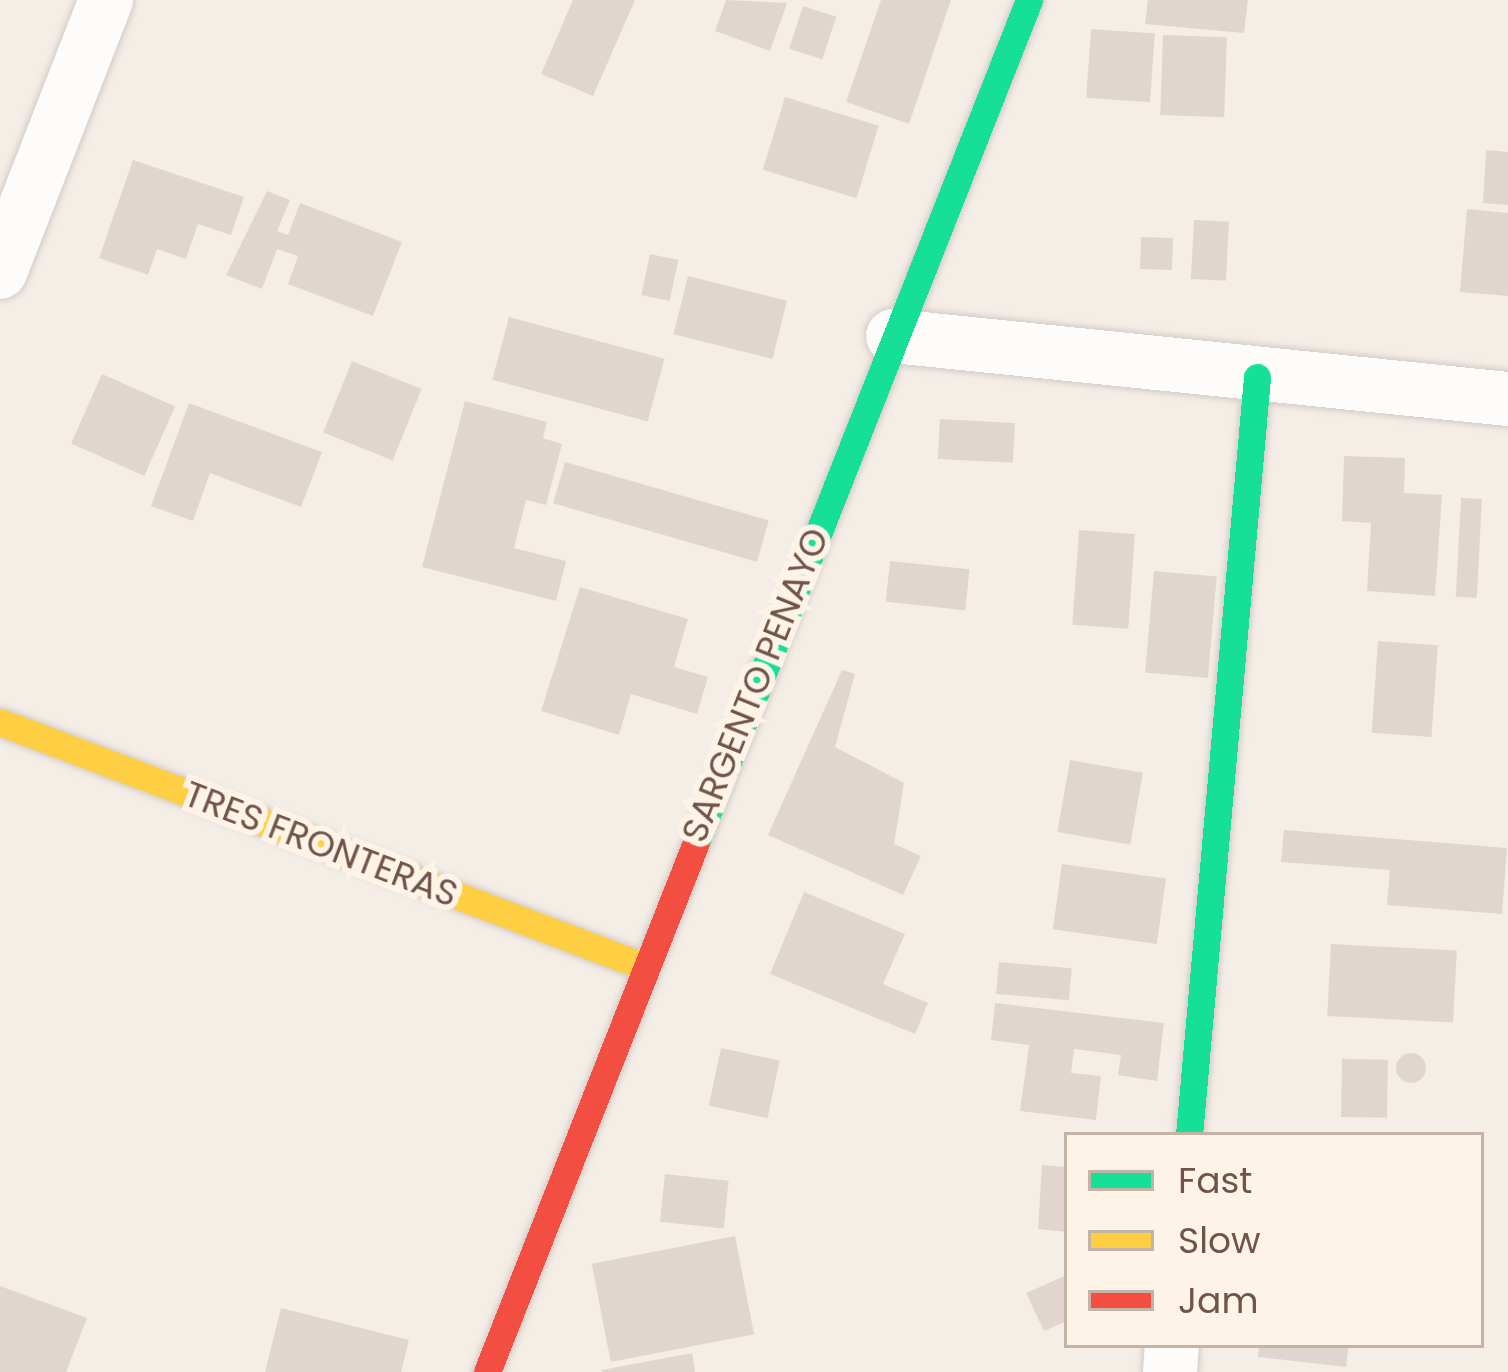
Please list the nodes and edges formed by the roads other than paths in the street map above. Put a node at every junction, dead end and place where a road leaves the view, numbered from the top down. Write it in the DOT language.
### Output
graph roads {
  1 [pos="106,0"];
  2 [pos="1028,0"];
  3 [pos="0,272"];
  4 [pos="893,336"];
  5 [pos="1257,376"];
  6 [pos="1508,399"];
  7 [pos="0,722"];
  8 [pos="643,966"];
  9 [pos="1189,1132"];
  10 [pos="487,1372"];
  1 -- 3 [label="street"];
  2 -- 4 [label="street, SARGENTO PENAYO"];
  4 -- 5 [label="street"];
  4 -- 8 [label="street, SARGENTO PENAYO"];
  5 -- 6 [label="street"];
  5 -- 9 [label="street"];
  7 -- 8 [label="street, TRES FRONTERAS"];
  8 -- 10 [label="street, SARGENTO PENAYO"];
}
